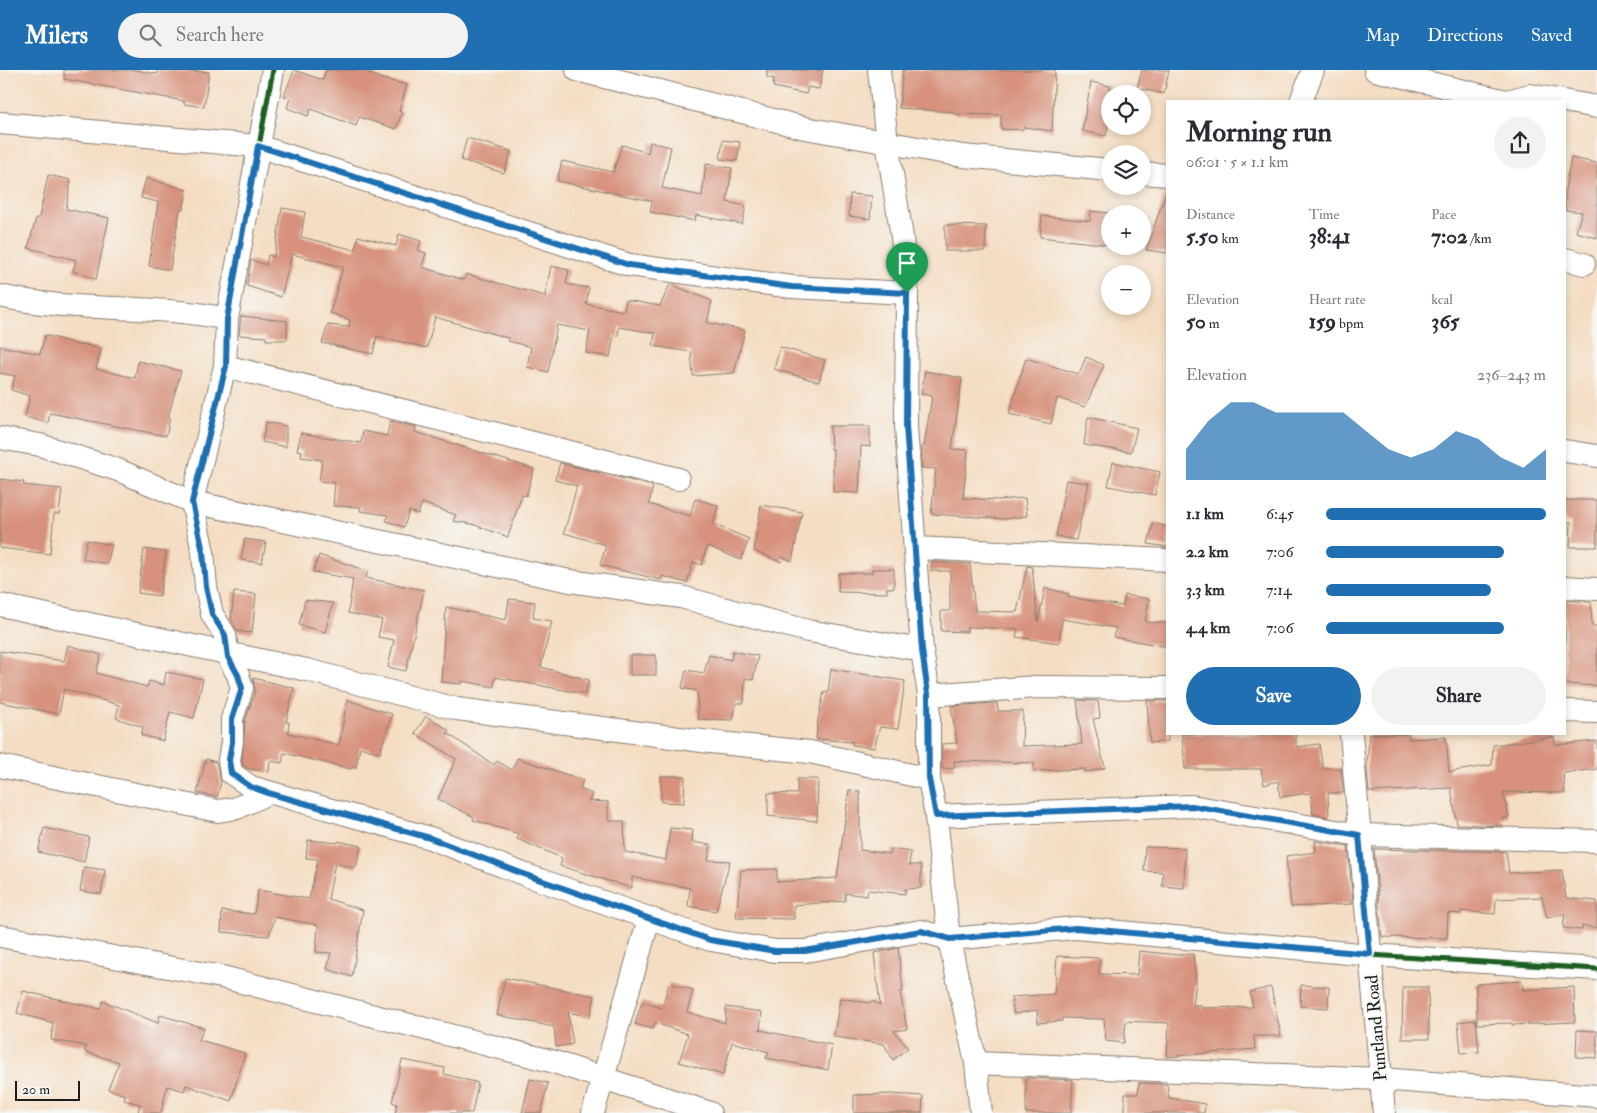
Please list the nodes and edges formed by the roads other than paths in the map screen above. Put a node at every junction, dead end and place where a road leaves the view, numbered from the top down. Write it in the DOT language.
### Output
graph roads {
  1 [pos="273,70"];
  2 [pos="577,70"];
  3 [pos="879,70"];
  4 [pos="1312,70"];
  5 [pos="1375,70"];
  6 [pos="1301,100"];
  7 [pos="1502,100"];
  8 [pos="1510,100"];
  9 [pos="1558,100"];
  10 [pos="1566,101"];
  11 [pos="1597,107"];
  12 [pos="0,124"];
  13 [pos="887,142"];
  14 [pos="258,146"];
  15 [pos="1101,169"];
  16 [pos="1151,174"];
  17 [pos="1166,175"];
  18 [pos="907,293"];
  19 [pos="0,296"];
  20 [pos="227,319"];
  21 [pos="226,366"];
  22 [pos="0,438"];
  23 [pos="1566,451"];
  24 [pos="1597,456"];
  25 [pos="678,479"];
  26 [pos="192,502"];
  27 [pos="916,548"];
  28 [pos="1166,560"];
  29 [pos="1566,587"];
  30 [pos="1597,589"];
  31 [pos="0,606"];
  32 [pos="922,650"];
  33 [pos="228,653"];
  34 [pos="1166,688"];
  35 [pos="928,694"];
  36 [pos="1566,711"];
  37 [pos="1597,712"];
  38 [pos="1351,735"];
  39 [pos="0,766"];
  40 [pos="929,779"];
  41 [pos="268,793"];
  42 [pos="936,816"];
  43 [pos="1359,835"];
  44 [pos="1597,841"];
  45 [pos="649,919"];
  46 [pos="0,936"];
  47 [pos="950,939"];
  48 [pos="1370,954"];
  49 [pos="1597,969"];
  50 [pos="976,1062"];
  51 [pos="601,1078"];
  52 [pos="1381,1079"];
  53 [pos="1597,1096"];
  54 [pos="593,1113"];
  55 [pos="710,1113"];
  56 [pos="981,1113"];
  57 [pos="1384,1113"];
  1 -- 14 [label="street"];
  2 -- 13 [label="street"];
  3 -- 13 [label="street"];
  4 -- 6 [label="street"];
  5 -- 7 [label="street"];
  8 -- 9 [label="street"];
  10 -- 11 [label="street"];
  12 -- 14 [label="street"];
  13 -- 15 [label="street"];
  13 -- 18 [label="street"];
  14 -- 18 [label="street"];
  14 -- 20 [label="street"];
  16 -- 17 [label="street"];
  18 -- 27 [label="street"];
  19 -- 20 [label="street"];
  20 -- 21 [label="street"];
  21 -- 25 [label="street"];
  21 -- 26 [label="street"];
  22 -- 26 [label="street"];
  23 -- 24 [label="street"];
  26 -- 32 [label="street"];
  26 -- 33 [label="street"];
  27 -- 28 [label="street"];
  27 -- 32 [label="street"];
  29 -- 30 [label="street"];
  31 -- 33 [label="street"];
  32 -- 35 [label="street"];
  33 -- 40 [label="street"];
  33 -- 41 [label="street"];
  34 -- 35 [label="street"];
  35 -- 40 [label="street"];
  36 -- 37 [label="street"];
  38 -- 43 [label="street, Puntland Road"];
  39 -- 41 [label="street"];
  40 -- 42 [label="street"];
  41 -- 45 [label="street"];
  42 -- 43 [label="street"];
  42 -- 47 [label="street"];
  43 -- 44 [label="street"];
  43 -- 48 [label="street, Puntland Road"];
  45 -- 47 [label="street"];
  45 -- 51 [label="street"];
  46 -- 51 [label="street"];
  47 -- 48 [label="street"];
  47 -- 50 [label="street"];
  48 -- 49 [label="street"];
  48 -- 52 [label="street, Puntland Road"];
  50 -- 52 [label="street"];
  50 -- 56 [label="street"];
  51 -- 54 [label="street"];
  51 -- 55 [label="street"];
  52 -- 53 [label="street"];
  52 -- 57 [label="street, Puntland Road"];
}
